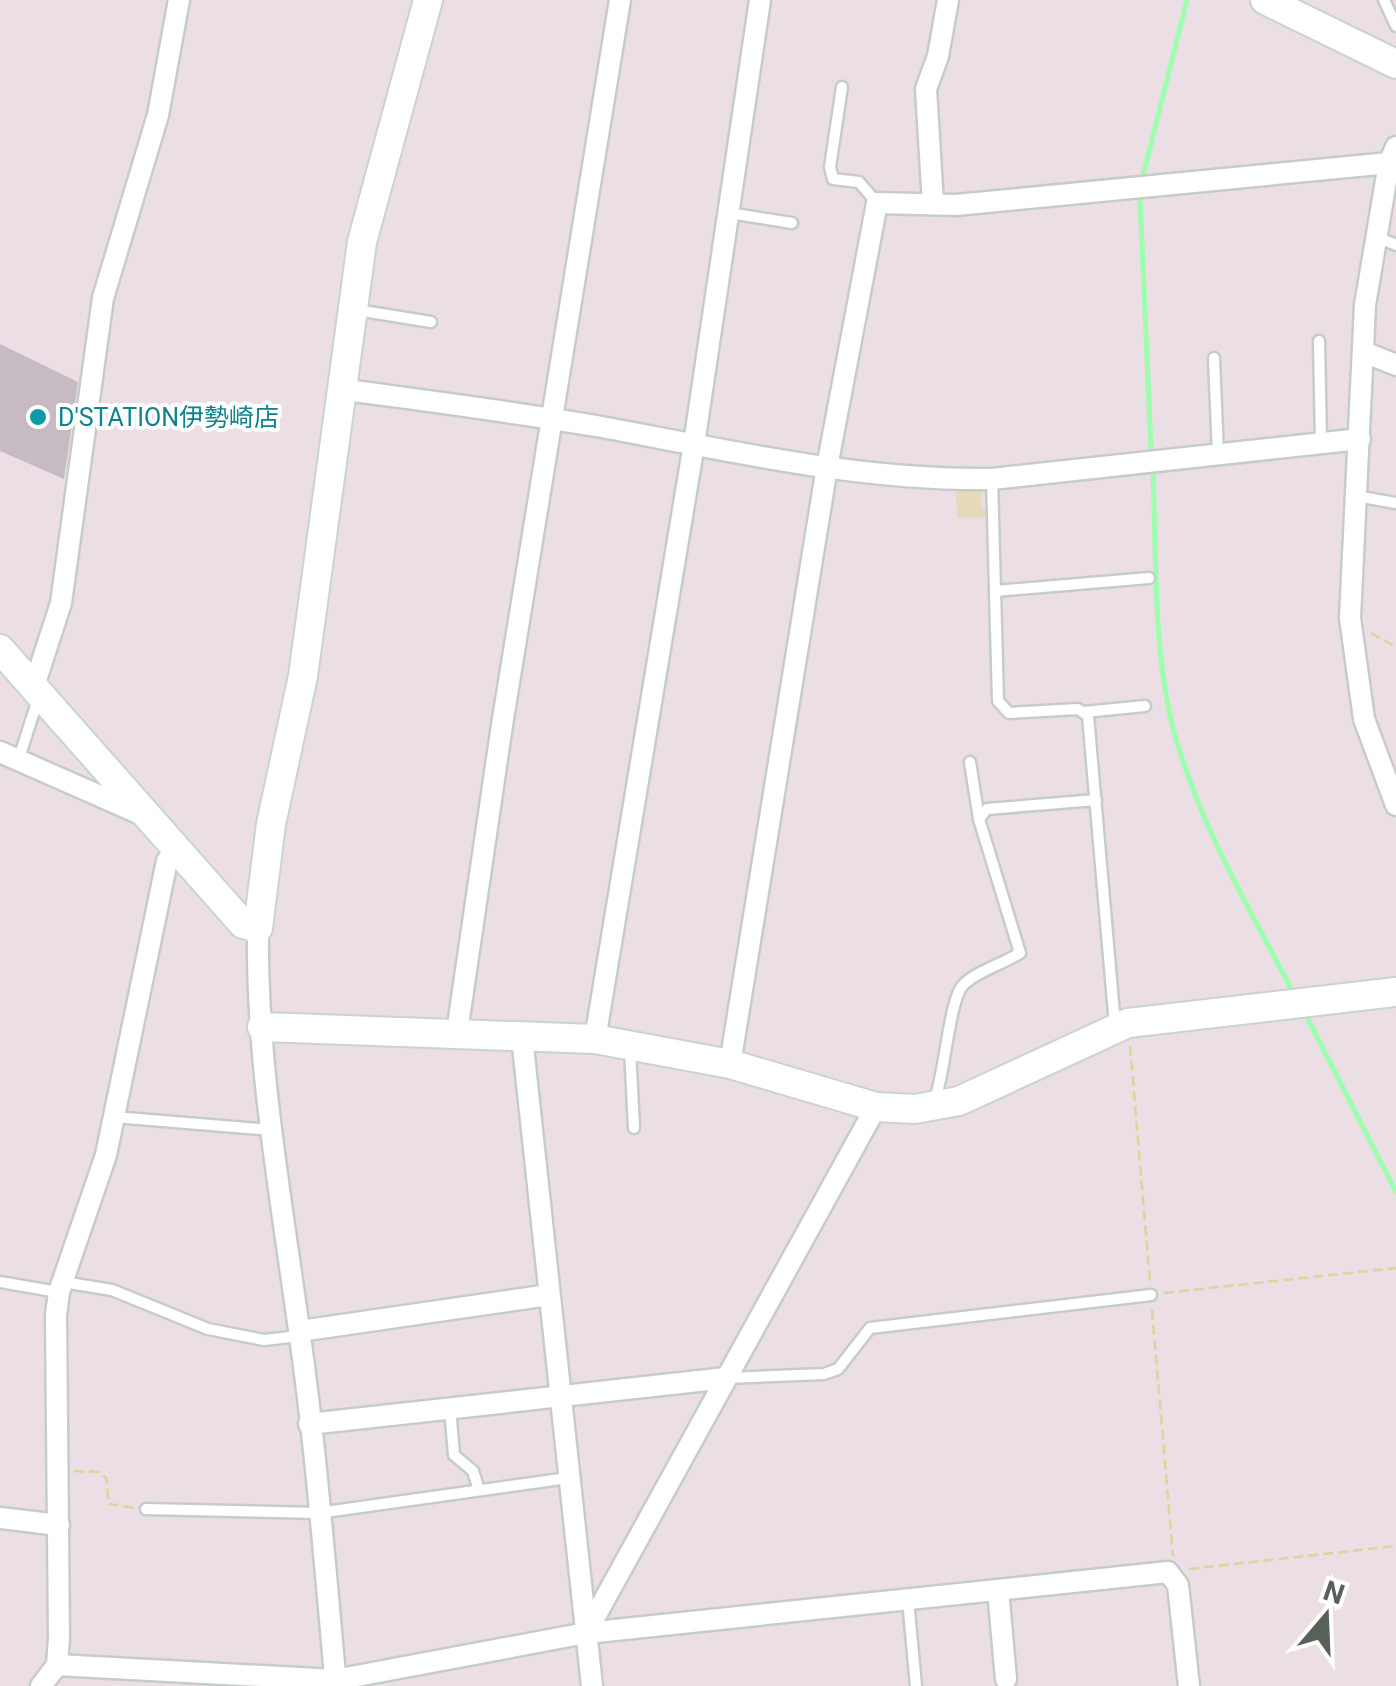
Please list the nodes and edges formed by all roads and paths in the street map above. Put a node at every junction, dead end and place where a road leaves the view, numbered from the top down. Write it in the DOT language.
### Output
graph roads {
  1 [pos="180,0"];
  2 [pos="428,0"];
  3 [pos="620,0"];
  4 [pos="760,0"];
  5 [pos="948,0"];
  6 [pos="1265,0"];
  7 [pos="1384,0"];
  8 [pos="1396,26"];
  9 [pos="1396,64"];
  10 [pos="842,87"];
  11 [pos="1392,155"];
  12 [pos="877,204"];
  13 [pos="933,204"];
  14 [pos="728,212"];
  15 [pos="792,223"];
  16 [pos="1386,240"];
  17 [pos="351,310"];
  18 [pos="431,322"];
  19 [pos="1319,341"];
  20 [pos="1364,352"];
  21 [pos="1214,358"];
  22 [pos="1396,365"];
  23 [pos="339,389"];
  24 [pos="555,419"];
  25 [pos="1360,439"];
  26 [pos="1321,443"];
  27 [pos="694,444"];
  28 [pos="1218,454"];
  29 [pos="828,467"];
  30 [pos="992,479"];
  31 [pos="1356,496"];
  32 [pos="1396,503"];
  33 [pos="1148,578"];
  34 [pos="995,591"];
  35 [pos="1351,626"];
  36 [pos="1396,647"];
  37 [pos="0,649"];
  38 [pos="37,690"];
  39 [pos="1145,706"];
  40 [pos="1083,712"];
  41 [pos="9,756"];
  42 [pos="970,762"];
  43 [pos="1390,772"];
  44 [pos="1096,800"];
  45 [pos="1396,805"];
  46 [pos="143,815"];
  47 [pos="980,820"];
  48 [pos="175,851"];
  49 [pos="258,928"];
  50 [pos="1396,992"];
  51 [pos="1115,1026"];
  52 [pos="262,1027"];
  53 [pos="457,1032"];
  54 [pos="522,1037"];
  55 [pos="595,1039"];
  56 [pos="630,1046"];
  57 [pos="730,1064"];
  58 [pos="933,1106"];
  59 [pos="876,1107"];
  60 [pos="114,1116"];
  61 [pos="634,1128"];
  62 [pos="272,1130"];
  63 [pos="1396,1268"];
  64 [pos="0,1282"];
  65 [pos="61,1287"];
  66 [pos="549,1295"];
  67 [pos="1151,1295"];
  68 [pos="300,1333"];
  69 [pos="726,1378"];
  70 [pos="559,1396"];
  71 [pos="450,1408"];
  72 [pos="309,1424"];
  73 [pos="58,1471"];
  74 [pos="568,1478"];
  75 [pos="479,1490"];
  76 [pos="146,1508"];
  77 [pos="318,1513"];
  78 [pos="0,1518"];
  79 [pos="60,1525"];
  80 [pos="1396,1546"];
  81 [pos="1175,1577"];
  82 [pos="998,1590"];
  83 [pos="908,1600"];
  84 [pos="586,1634"];
  85 [pos="57,1665"];
  86 [pos="1006,1679"];
  87 [pos="336,1683"];
  88 [pos="40,1686"];
  89 [pos="592,1686"];
  90 [pos="916,1686"];
  91 [pos="1189,1686"];
  1 -- 38 [label="street"];
  2 -- 17 [label="street"];
  3 -- 24 [label="street"];
  4 -- 14 [label="street"];
  5 -- 13 [label="street"];
  6 -- 9 [label="street"];
  7 -- 8 [label="lane"];
  10 -- 12 [label="lane"];
  11 -- 13 [label="street"];
  11 -- 16 [label="street"];
  12 -- 13 [label="street"];
  12 -- 29 [label="street"];
  14 -- 15 [label="lane"];
  14 -- 27 [label="street"];
  16 -- 20 [label="street"];
  17 -- 18 [label="lane"];
  17 -- 23 [label="street"];
  19 -- 26 [label="lane"];
  20 -- 22 [label="street"];
  20 -- 25 [label="street"];
  21 -- 28 [label="lane"];
  23 -- 24 [label="street"];
  23 -- 49 [label="street"];
  24 -- 27 [label="street"];
  24 -- 53 [label="street"];
  25 -- 26 [label="street"];
  25 -- 31 [label="street"];
  26 -- 28 [label="street"];
  27 -- 29 [label="street"];
  27 -- 55 [label="street"];
  28 -- 30 [label="street"];
  29 -- 30 [label="street"];
  29 -- 57 [label="street"];
  30 -- 34 [label="lane"];
  31 -- 32 [label="lane"];
  31 -- 35 [label="street"];
  33 -- 34 [label="lane"];
  34 -- 40 [label="lane"];
  35 -- 36 [label="path"];
  35 -- 43 [label="street"];
  37 -- 38 [label="street"];
  38 -- 41 [label="lane"];
  38 -- 46 [label="street"];
  39 -- 40 [label="lane"];
  40 -- 44 [label="lane"];
  41 -- 46 [label="street"];
  42 -- 47 [label="lane"];
  43 -- 45 [label="street"];
  44 -- 47 [label="lane"];
  44 -- 51 [label="lane"];
  46 -- 48 [label="street"];
  47 -- 58 [label="lane"];
  48 -- 49 [label="street"];
  48 -- 60 [label="street"];
  49 -- 52 [label="street"];
  50 -- 51 [label="street"];
  51 -- 58 [label="street"];
  52 -- 53 [label="street"];
  52 -- 62 [label="street"];
  53 -- 54 [label="street"];
  54 -- 55 [label="street"];
  54 -- 66 [label="street"];
  55 -- 56 [label="street"];
  56 -- 57 [label="street"];
  56 -- 61 [label="lane"];
  57 -- 59 [label="street"];
  58 -- 59 [label="street"];
  59 -- 69 [label="street"];
  60 -- 62 [label="lane"];
  60 -- 65 [label="street"];
  62 -- 68 [label="street"];
  63 -- 67 [label="path"];
  64 -- 65 [label="lane"];
  65 -- 68 [label="lane"];
  65 -- 73 [label="street"];
  66 -- 68 [label="street"];
  66 -- 70 [label="street"];
  67 -- 69 [label="lane"];
  68 -- 72 [label="street"];
  69 -- 70 [label="street"];
  69 -- 84 [label="street"];
  70 -- 71 [label="street"];
  70 -- 74 [label="street"];
  71 -- 72 [label="street"];
  71 -- 75 [label="lane"];
  72 -- 77 [label="street"];
  73 -- 76 [label="path"];
  73 -- 79 [label="street"];
  74 -- 75 [label="lane"];
  74 -- 84 [label="street"];
  75 -- 77 [label="lane"];
  76 -- 77 [label="lane"];
  77 -- 87 [label="street"];
  78 -- 79 [label="street"];
  79 -- 85 [label="street"];
  80 -- 81 [label="path"];
  81 -- 82 [label="street"];
  81 -- 91 [label="street"];
  82 -- 83 [label="street"];
  82 -- 86 [label="street"];
  83 -- 84 [label="street"];
  83 -- 90 [label="lane"];
  84 -- 87 [label="street"];
  84 -- 89 [label="street"];
  85 -- 87 [label="street"];
  85 -- 88 [label="street"];
}
